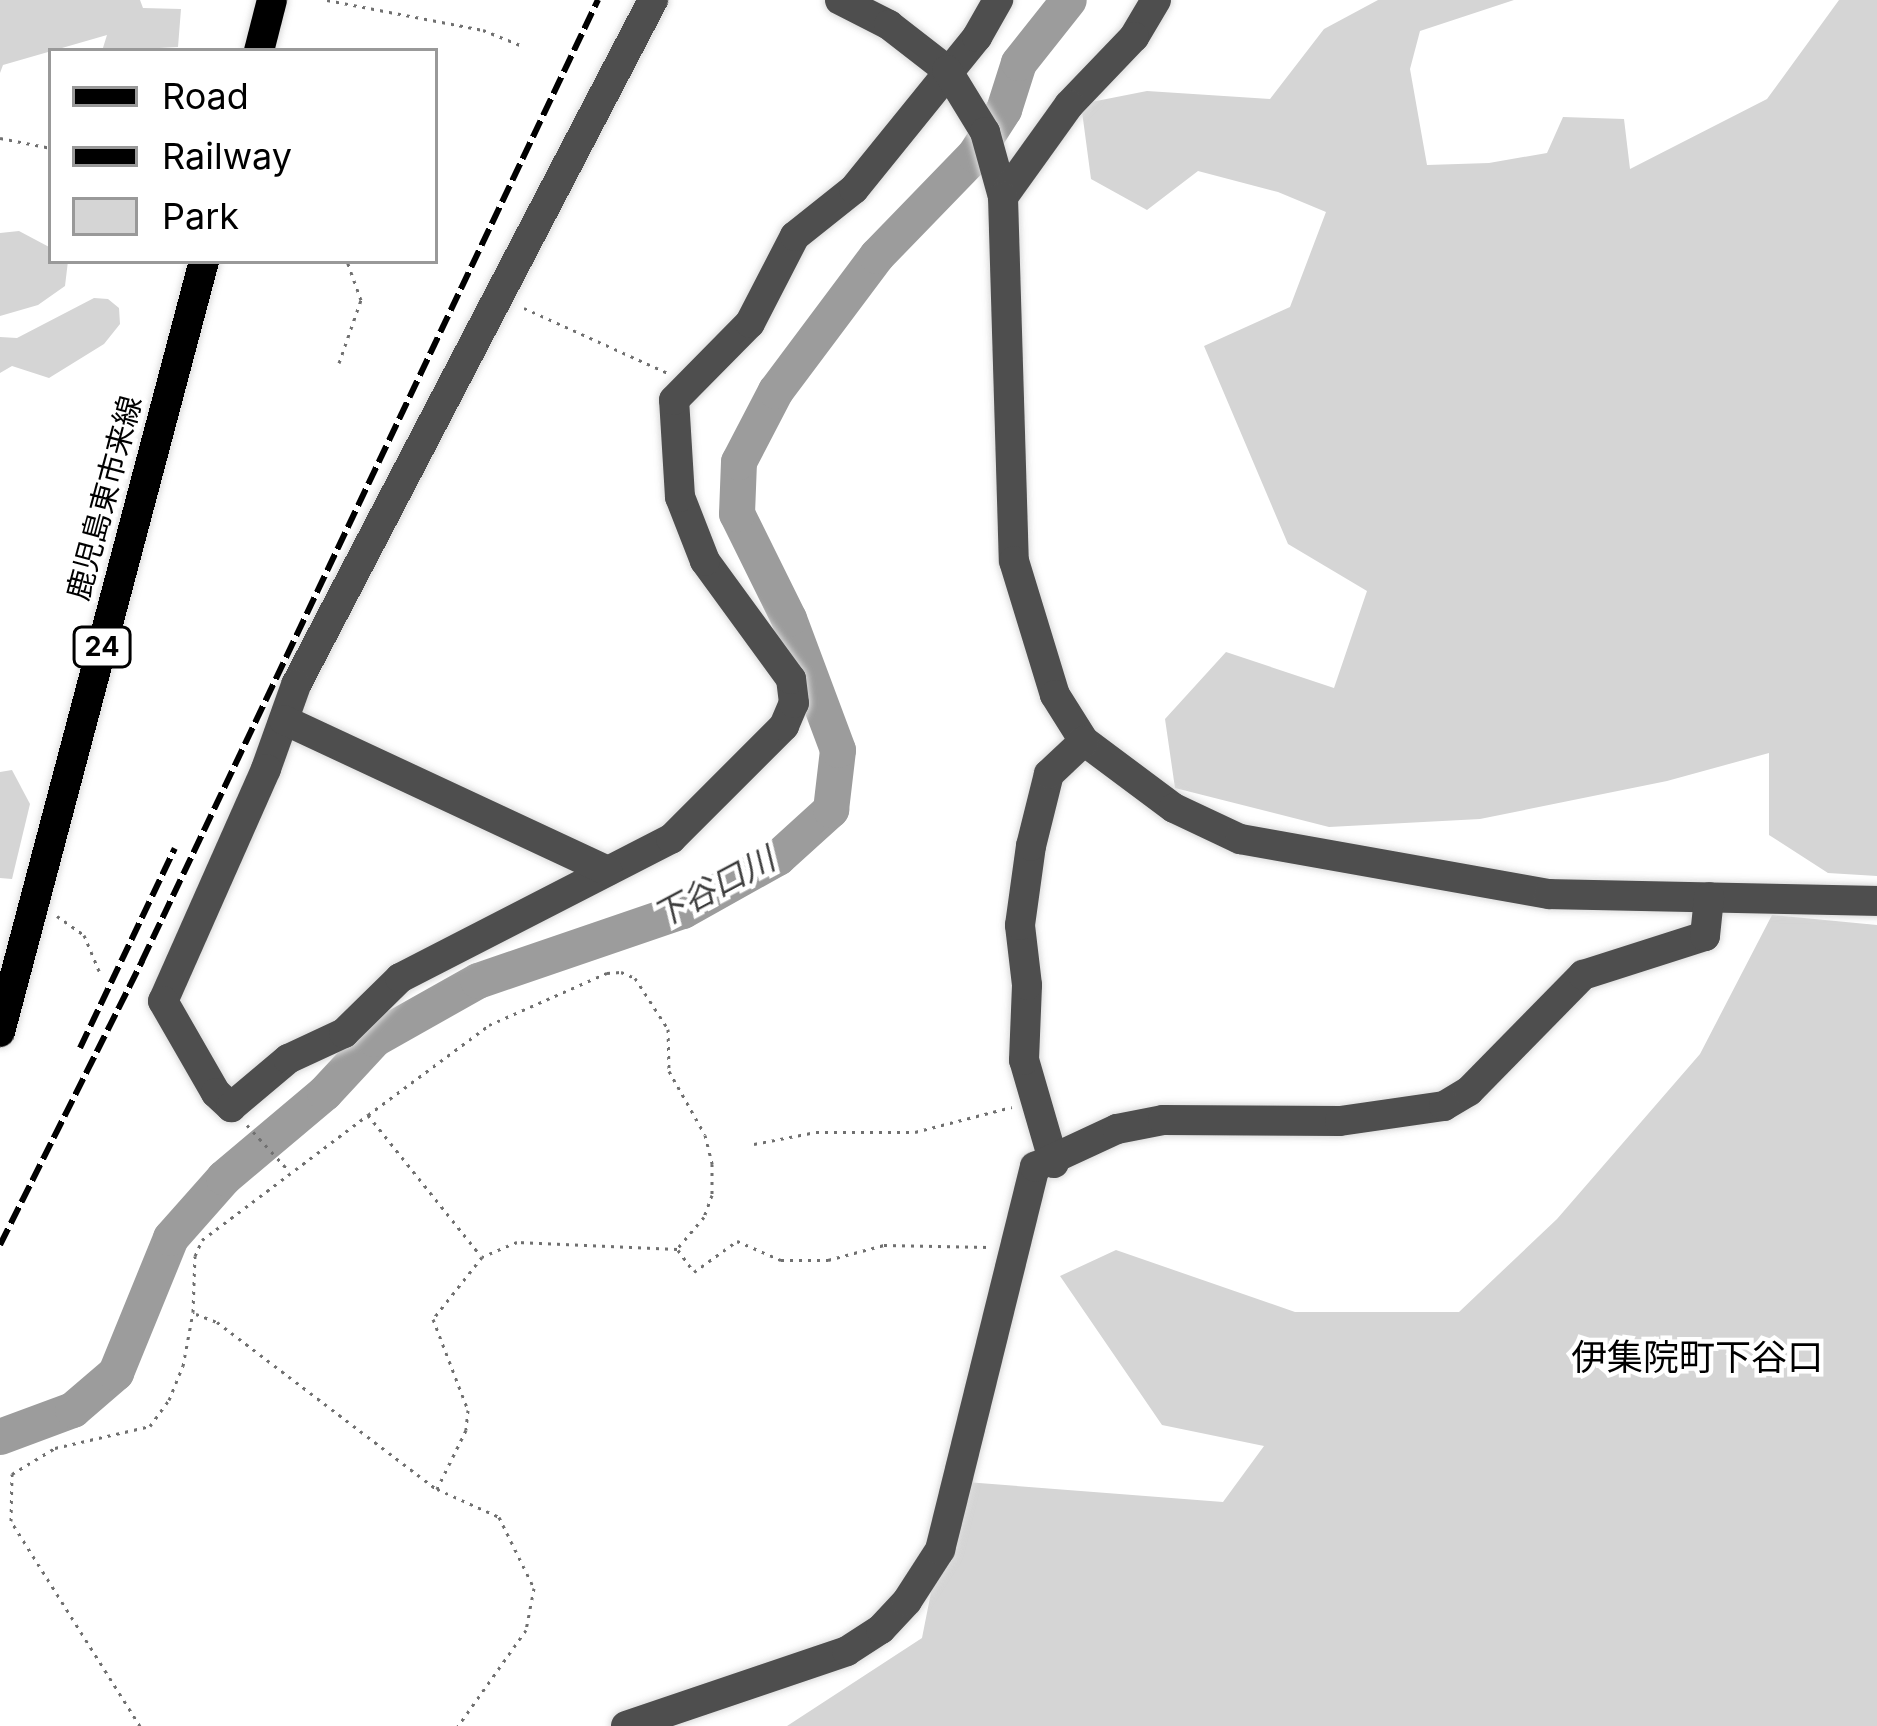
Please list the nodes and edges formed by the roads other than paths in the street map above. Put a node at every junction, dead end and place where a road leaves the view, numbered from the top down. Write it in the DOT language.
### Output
graph roads {
  1 [pos="272,0"];
  2 [pos="653,0"];
  3 [pos="839,0"];
  4 [pos="998,0"];
  5 [pos="1156,0"];
  6 [pos="260,48"];
  7 [pos="947,70"];
  8 [pos="1004,197"];
  9 [pos="203,264"];
  10 [pos="284,719"];
  11 [pos="1084,740"];
  12 [pos="608,871"];
  13 [pos="1709,897"];
  14 [pos="1877,901"];
  15 [pos="0,1032"];
  16 [pos="1054,1163"];
  17 [pos="626,1726"];
  1 -- 6 [label="main road"];
  2 -- 10 [label="street"];
  3 -- 7 [label="street"];
  4 -- 7 [label="street"];
  5 -- 8 [label="street"];
  7 -- 8 [label="street"];
  7 -- 12 [label="street"];
  8 -- 11 [label="street"];
  9 -- 15 [label="main road, 鹿児島東市来線 / 24"];
  10 -- 12 [label="street"];
  10 -- 12 [label="street"];
  11 -- 13 [label="street"];
  11 -- 16 [label="street"];
  13 -- 14 [label="street"];
  13 -- 16 [label="street"];
  16 -- 17 [label="street"];
}
